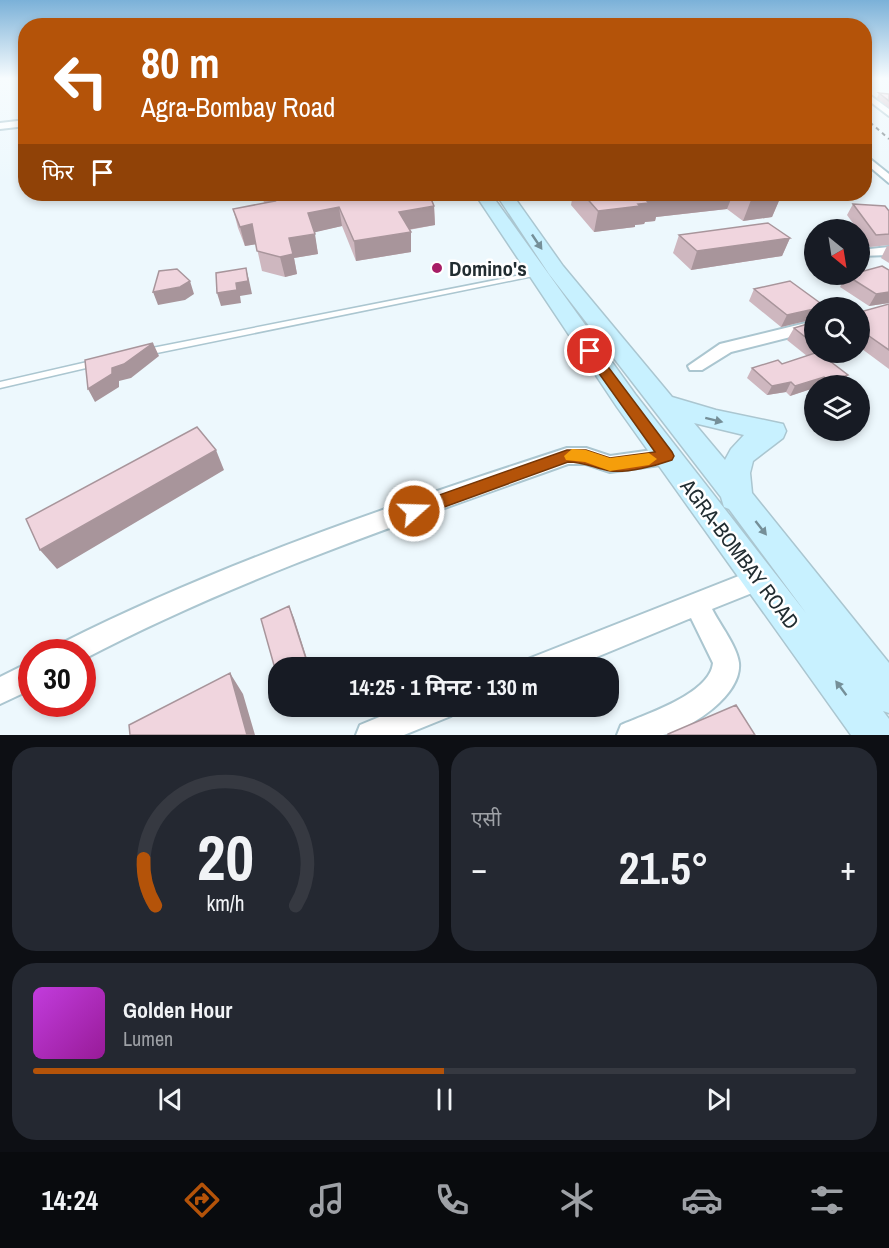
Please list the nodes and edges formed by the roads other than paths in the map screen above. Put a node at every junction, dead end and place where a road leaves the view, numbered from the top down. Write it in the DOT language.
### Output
graph roads {
  1 [pos="18,124"];
  2 [pos="0,126"];
  3 [pos="872,166"];
  4 [pos="889,180"];
  5 [pos="488,201"];
  6 [pos="509,201"];
  7 [pos="889,252"];
  8 [pos="870,253"];
  9 [pos="536,274"];
  10 [pos="804,328"];
  11 [pos="142,353"];
  12 [pos="107,361"];
  13 [pos="696,366"];
  14 [pos="0,385"];
  15 [pos="658,401"];
  16 [pos="630,408"];
  17 [pos="697,448"];
  18 [pos="666,456"];
  19 [pos="738,497"];
  20 [pos="705,507"];
  21 [pos="759,579"];
  22 [pos="696,603"];
  23 [pos="94,639"];
  24 [pos="564,657"];
  25 [pos="18,682"];
  26 [pos="0,692"];
  27 [pos="889,694"];
  28 [pos="414,717"];
  29 [pos="370,735"];
  30 [pos="631,735"];
  31 [pos="876,735"];
  1 -- 2 [label="street"];
  3 -- 4 [label="street"];
  5 -- 9 [label="main road, AGRA-BOMBAY ROAD"];
  6 -- 15 [label="main road, AGRA-BOMBAY ROAD, one-way"];
  7 -- 8 [label="street"];
  9 -- 11 [label="lane"];
  9 -- 16 [label="main road, AGRA-BOMBAY ROAD"];
  10 -- 13 [label="street"];
  12 -- 14 [label="lane"];
  15 -- 16 [label="main road"];
  15 -- 17 [label="main road, AGRA-BOMBAY ROAD"];
  15 -- 19 [label="main road, one-way"];
  16 -- 18 [label="main road, AGRA-BOMBAY ROAD"];
  17 -- 18 [label="main road"];
  17 -- 19 [label="main road, AGRA-BOMBAY ROAD"];
  18 -- 20 [label="main road, AGRA-BOMBAY ROAD"];
  18 -- 23 [label="street"];
  19 -- 20 [label="main road"];
  19 -- 27 [label="main road, AGRA-BOMBAY ROAD, one-way"];
  20 -- 21 [label="main road, AGRA-BOMBAY ROAD"];
  21 -- 22 [label="street"];
  31 -- 21 [label="main road, AGRA-BOMBAY ROAD, one-way"];
  22 -- 24 [label="street"];
  22 -- 30 [label="street"];
  25 -- 26 [label="street"];
  28 -- 29 [label="street"];
}
